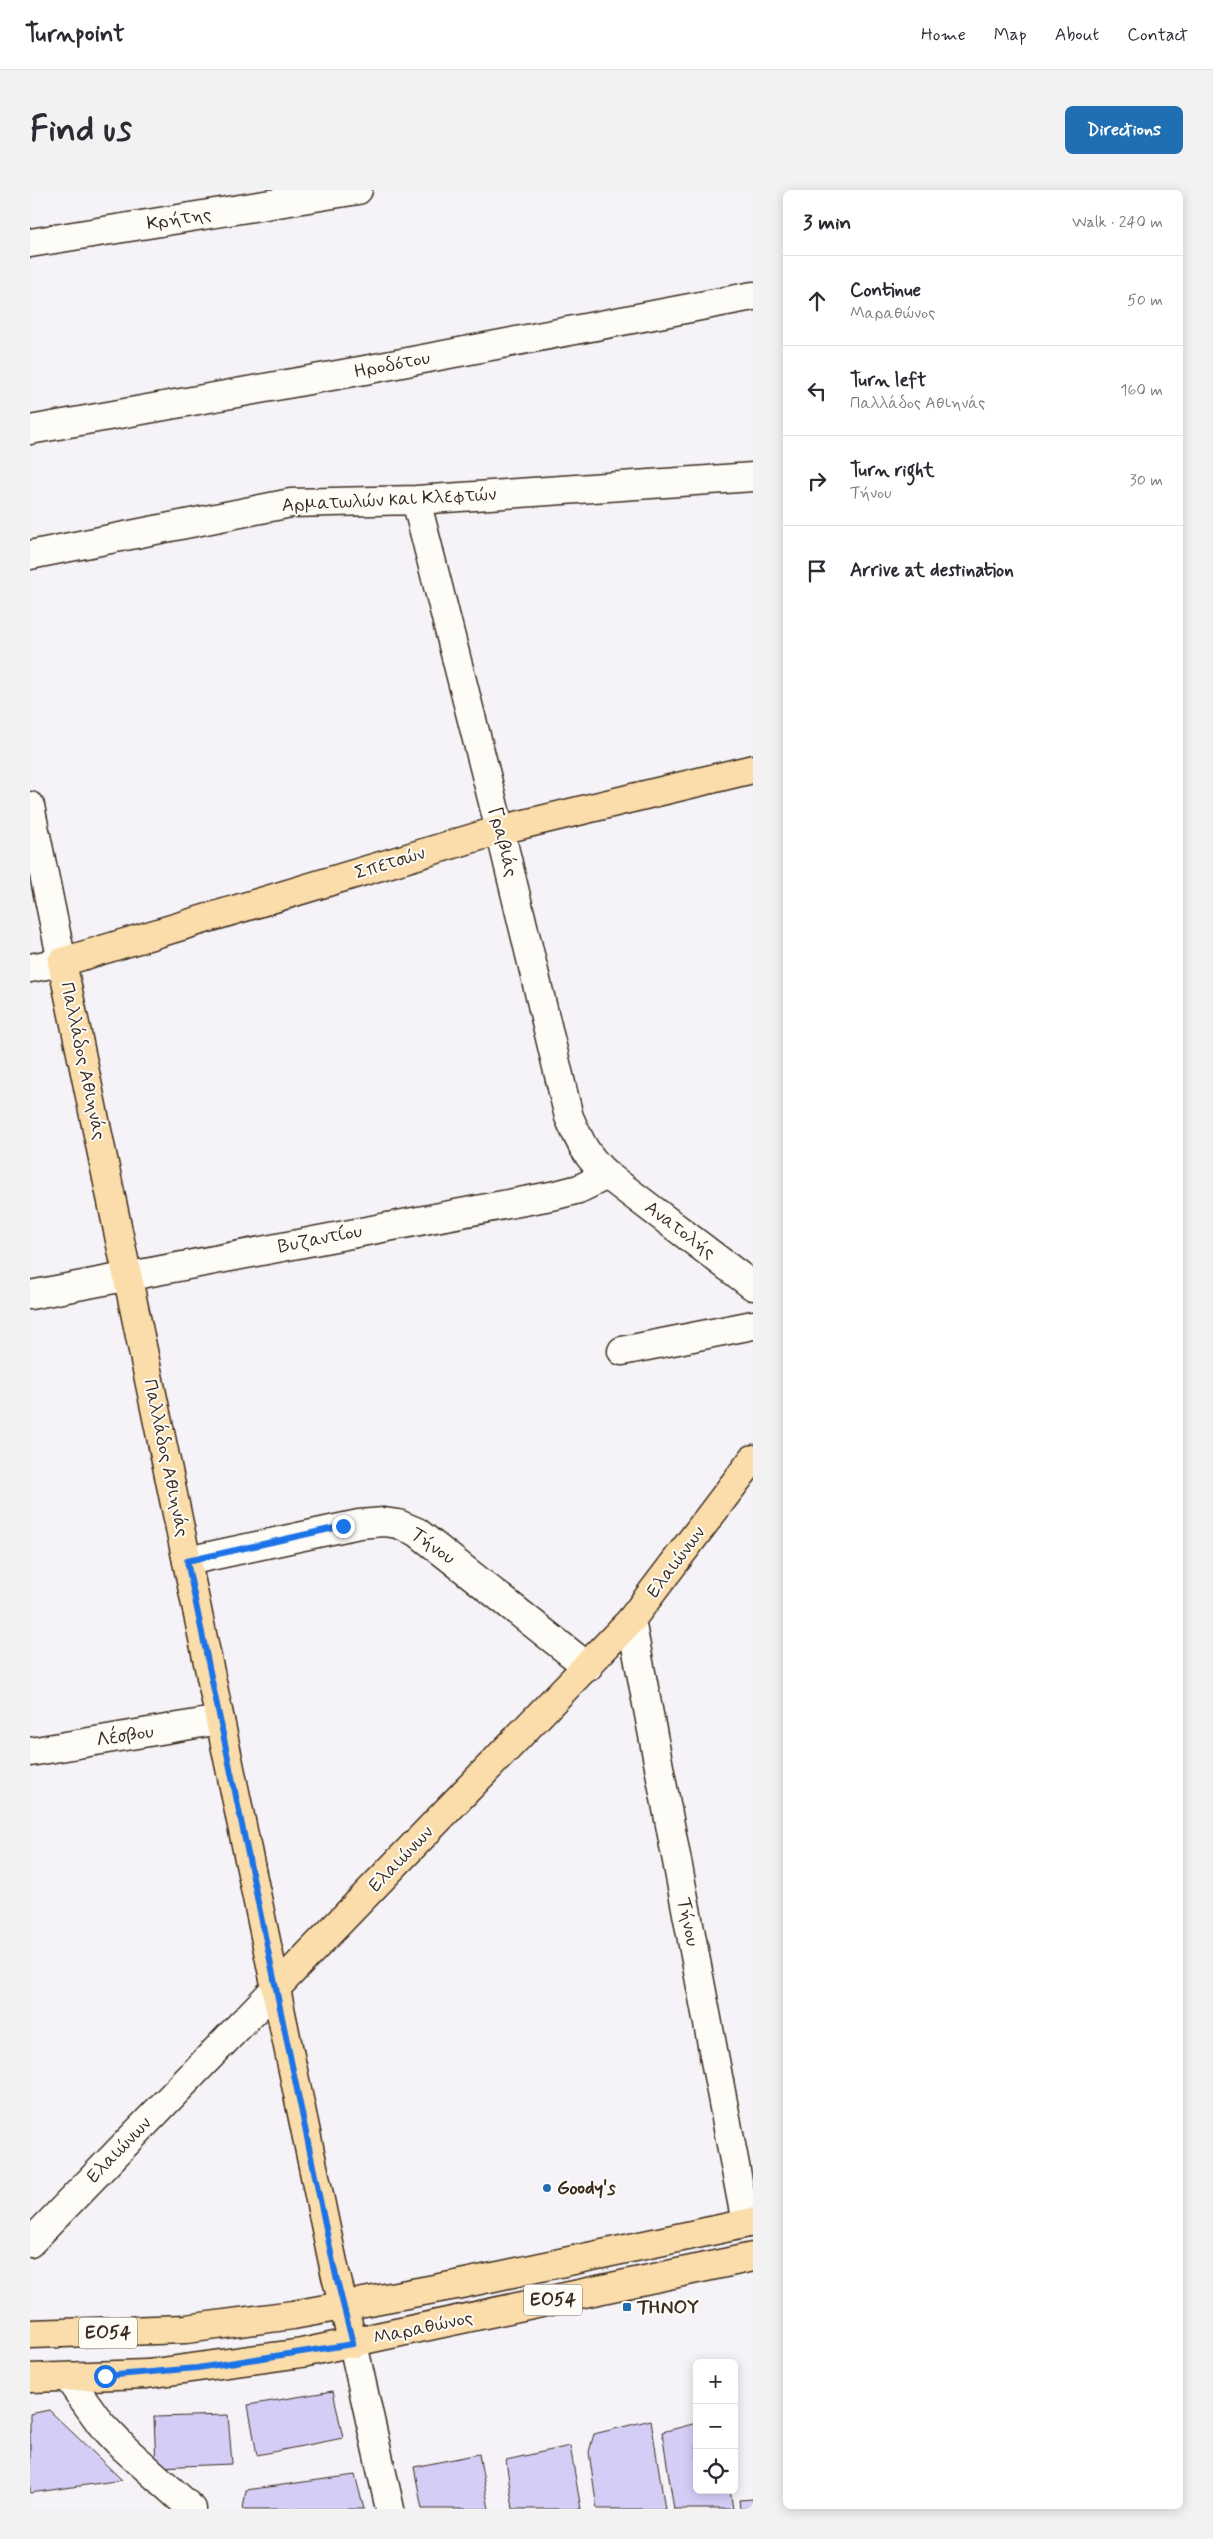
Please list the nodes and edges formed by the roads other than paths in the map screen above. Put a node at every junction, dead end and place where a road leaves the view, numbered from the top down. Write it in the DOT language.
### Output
graph roads {
  1 [pos="358,190"];
  2 [pos="30,242"];
  3 [pos="753,296"];
  4 [pos="30,430"];
  5 [pos="753,477"];
  6 [pos="416,500"];
  7 [pos="30,555"];
  8 [pos="753,769"];
  9 [pos="30,806"];
  10 [pos="500,830"];
  11 [pos="62,962"];
  12 [pos="30,968"];
  13 [pos="607,1175"];
  14 [pos="128,1278"];
  15 [pos="753,1286"];
  16 [pos="30,1295"];
  17 [pos="753,1325"];
  18 [pos="622,1351"];
  19 [pos="753,1459"];
  20 [pos="187,1561"];
  21 [pos="631,1620"];
  22 [pos="588,1668"];
  23 [pos="220,1720"];
  24 [pos="30,1752"];
  25 [pos="276,1988"];
  26 [pos="749,2223"];
  27 [pos="30,2243"];
  28 [pos="753,2258"];
  29 [pos="344,2306"];
  30 [pos="30,2334"];
  31 [pos="353,2344"];
  32 [pos="30,2378"];
  33 [pos="68,2378"];
  34 [pos="192,2509"];
  35 [pos="390,2509"];
  1 -- 2 [label="street, Κρήτης"];
  3 -- 4 [label="street, Ηροδότου"];
  5 -- 6 [label="street, Αρματωλών και Κλεφτών"];
  6 -- 7 [label="street, Αρματωλών και Κλεφτών"];
  6 -- 10 [label="street, Γραβιάς"];
  8 -- 10 [label="main road, Σπετσών"];
  9 -- 11 [label="street, Παλλάδος Αθιηνάς"];
  10 -- 11 [label="main road, Σπετσών"];
  10 -- 13 [label="street, Γραβιάς"];
  11 -- 12 [label="street, Σπετσών"];
  11 -- 14 [label="main road, Παλλάδος Αθιηνάς"];
  13 -- 14 [label="street, Βυζαντίου"];
  13 -- 15 [label="street, Ανατολής"];
  14 -- 16 [label="street, Βυζαντίου"];
  14 -- 20 [label="main road, Παλλάδος Αθιηνάς"];
  17 -- 18 [label="street"];
  19 -- 21 [label="main road, Ελαιώνων"];
  20 -- 22 [label="street, Τήνου"];
  20 -- 23 [label="main road, Παλλάδος Αθιηνάς"];
  21 -- 22 [label="main road, Ελαιώνων"];
  21 -- 26 [label="street, Τήνου"];
  22 -- 25 [label="main road, Ελαιώνων"];
  23 -- 24 [label="street, Λέσβου"];
  23 -- 25 [label="main road, Παλλάδος Αθιηνάς"];
  25 -- 27 [label="street, Ελαιώνων"];
  25 -- 29 [label="main road, Παλλάδος Αθιηνάς"];
  26 -- 29 [label="main road, Μαραθώνος / ΕΟ54"];
  28 -- 31 [label="main road, Μαραθώνος / ΕΟ54"];
  29 -- 30 [label="main road, Μαραθώνος / ΕΟ54"];
  29 -- 31 [label="main road, Παλλάδος Αθιηνάς"];
  31 -- 33 [label="main road, Μαραθώνος / ΕΟ54"];
  31 -- 35 [label="street"];
  32 -- 33 [label="main road, Μαραθώνος / ΕΟ54"];
  33 -- 34 [label="street"];
}
